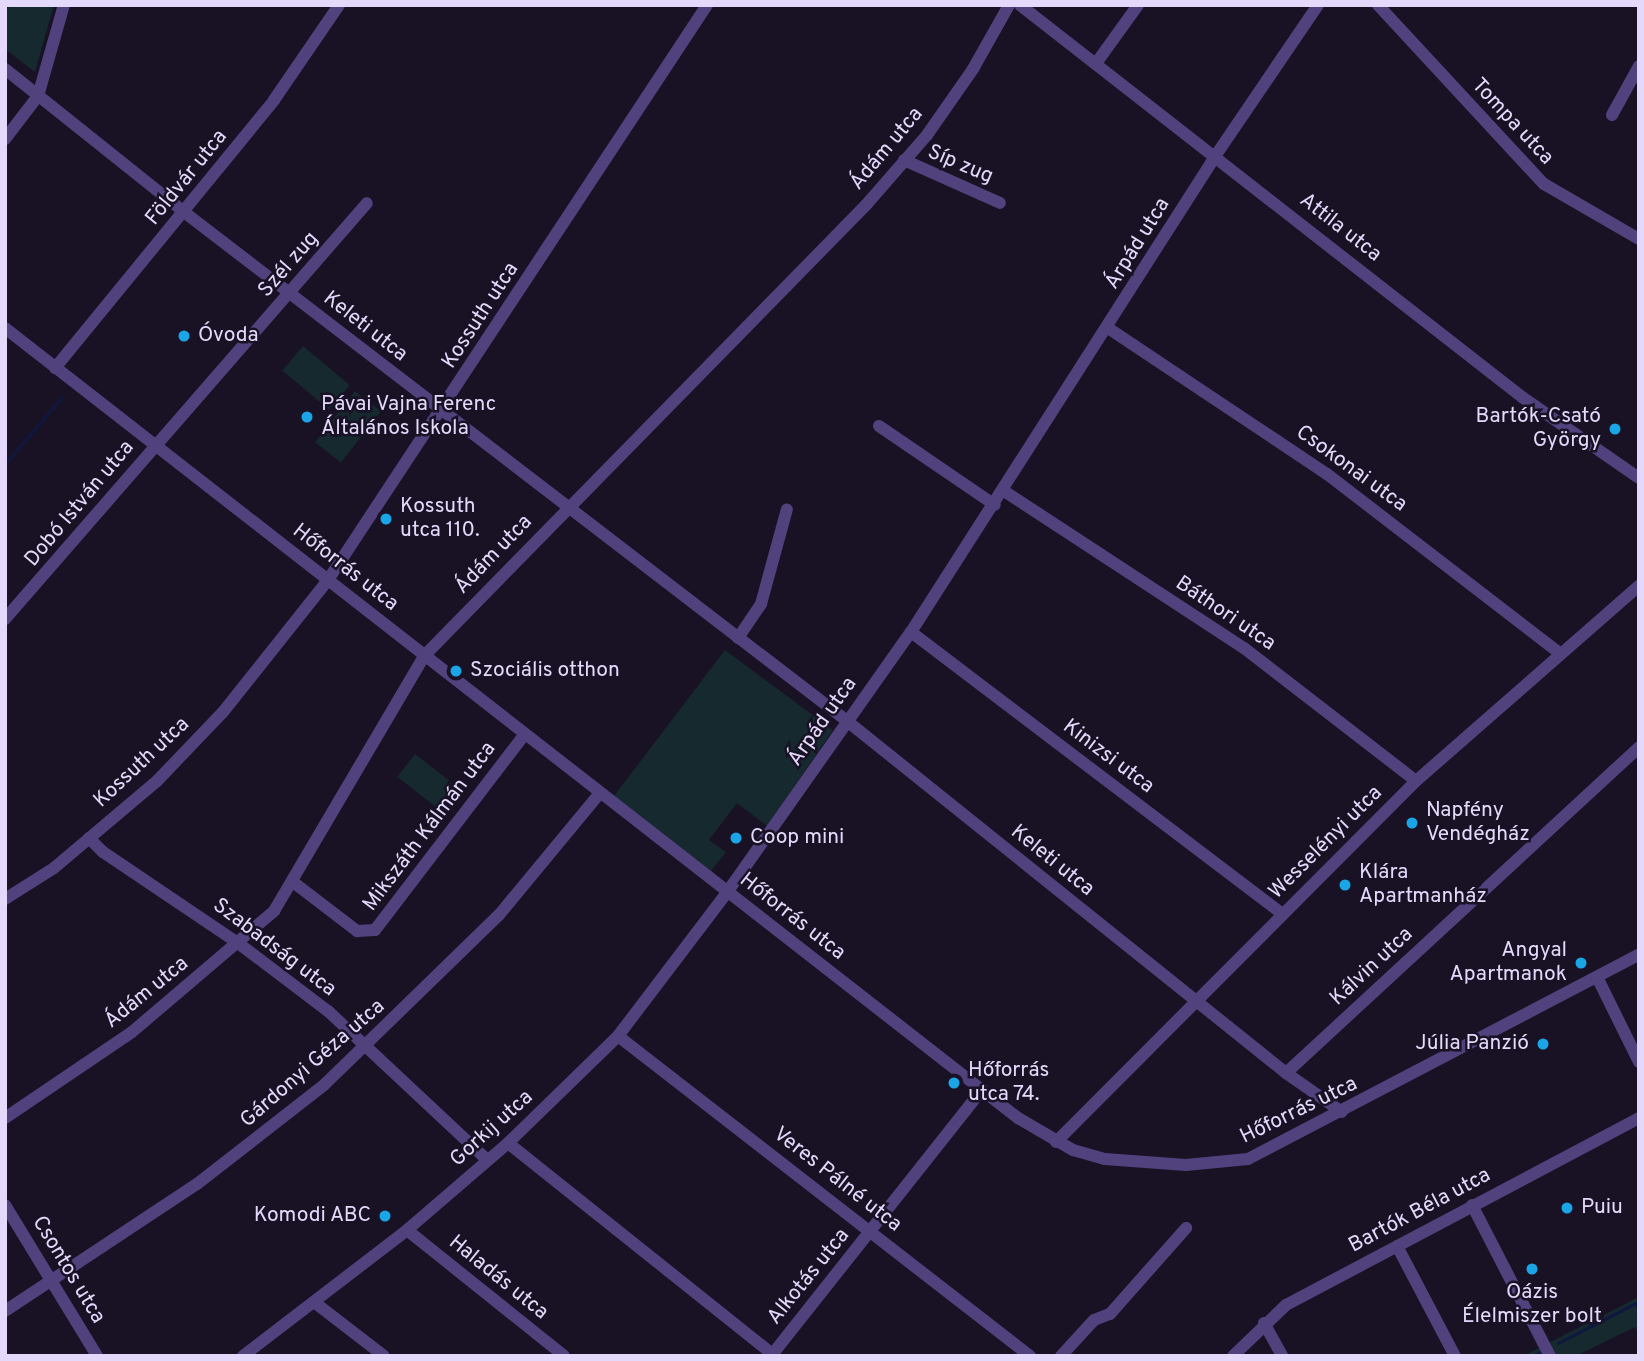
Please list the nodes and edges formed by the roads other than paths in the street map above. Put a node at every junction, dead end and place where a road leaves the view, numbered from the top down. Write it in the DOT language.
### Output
graph roads {
  1 [pos="64,5"];
  2 [pos="340,5"];
  3 [pos="707,5"];
  4 [pos="1009,5"];
  5 [pos="1020,5"];
  6 [pos="1138,5"];
  7 [pos="1318,5"];
  8 [pos="1378,5"];
  9 [pos="1097,62"];
  10 [pos="1639,66"];
  11 [pos="5,69"];
  12 [pos="38,96"];
  13 [pos="1612,115"];
  14 [pos="5,139"];
  15 [pos="1216,155"];
  16 [pos="904,160"];
  17 [pos="367,203"];
  18 [pos="1000,203"];
  19 [pos="184,212"];
  20 [pos="1639,239"];
  21 [pos="290,293"];
  22 [pos="5,328"];
  23 [pos="1108,328"];
  24 [pos="55,368"];
  25 [pos="442,410"];
  26 [pos="879,426"];
  27 [pos="156,445"];
  28 [pos="1639,478"];
  29 [pos="1004,491"];
  30 [pos="995,505"];
  31 [pos="568,506"];
  32 [pos="787,509"];
  33 [pos="328,580"];
  34 [pos="1639,586"];
  35 [pos="5,619"];
  36 [pos="911,632"];
  37 [pos="738,638"];
  38 [pos="1561,654"];
  39 [pos="425,655"];
  40 [pos="847,721"];
  41 [pos="525,734"];
  42 [pos="1639,747"];
  43 [pos="1416,781"];
  44 [pos="600,793"];
  45 [pos="89,838"];
  46 [pos="293,882"];
  47 [pos="728,891"];
  48 [pos="5,899"];
  49 [pos="1282,914"];
  50 [pos="238,943"];
  51 [pos="1639,956"];
  52 [pos="1597,977"];
  53 [pos="1198,1003"];
  54 [pos="618,1035"];
  55 [pos="367,1045"];
  56 [pos="1639,1062"];
  57 [pos="1286,1073"];
  58 [pos="982,1090"];
  59 [pos="1342,1112"];
  60 [pos="5,1118"];
  61 [pos="1639,1118"];
  62 [pos="1056,1142"];
  63 [pos="508,1143"];
  64 [pos="487,1160"];
  65 [pos="5,1205"];
  66 [pos="1472,1205"];
  67 [pos="1186,1228"];
  68 [pos="407,1230"];
  69 [pos="872,1230"];
  70 [pos="1397,1246"];
  71 [pos="53,1280"];
  72 [pos="314,1302"];
  73 [pos="5,1311"];
  74 [pos="1264,1323"];
  75 [pos="773,1355"];
  76 [pos="97,1356"];
  77 [pos="243,1356"];
  78 [pos="384,1356"];
  79 [pos="564,1356"];
  80 [pos="1030,1356"];
  81 [pos="1061,1356"];
  82 [pos="1233,1356"];
  83 [pos="1282,1356"];
  84 [pos="1455,1356"];
  85 [pos="1550,1356"];
  1 -- 12 [label="street"];
  2 -- 19 [label="street, Földvár utca"];
  3 -- 25 [label="street, Kossuth utca"];
  4 -- 16 [label="street, Ádám utca"];
  5 -- 9 [label="street, Attila utca"];
  6 -- 9 [label="street"];
  7 -- 15 [label="street, Árpád utca"];
  8 -- 20 [label="street, Tompa utca"];
  9 -- 15 [label="street, Attila utca"];
  10 -- 13 [label="street"];
  11 -- 12 [label="street, Keleti utca"];
  12 -- 14 [label="street"];
  12 -- 19 [label="street, Keleti utca"];
  15 -- 23 [label="street, Árpád utca"];
  15 -- 28 [label="street, Attila utca"];
  16 -- 18 [label="street, Síp zug"];
  16 -- 31 [label="street, Ádám utca"];
  17 -- 21 [label="street, Szél zug"];
  19 -- 21 [label="street, Keleti utca"];
  19 -- 24 [label="street, Földvár utca"];
  21 -- 25 [label="street, Keleti utca"];
  21 -- 27 [label="street, Szél zug"];
  22 -- 24 [label="street, Hőforrás utca"];
  23 -- 29 [label="street, Árpád utca"];
  23 -- 38 [label="street, Csokonai utca"];
  24 -- 27 [label="street, Hőforrás utca"];
  25 -- 31 [label="street, Keleti utca"];
  25 -- 33 [label="street, Kossuth utca"];
  26 -- 30 [label="street"];
  27 -- 33 [label="street, Hőforrás utca"];
  27 -- 35 [label="street, Dobó István utca"];
  29 -- 30 [label="street, Árpád utca"];
  29 -- 43 [label="street, Báthori utca"];
  30 -- 36 [label="street, Árpád utca"];
  31 -- 37 [label="street, Keleti utca"];
  31 -- 39 [label="street, Ádám utca"];
  32 -- 37 [label="street"];
  33 -- 39 [label="street, Hőforrás utca"];
  33 -- 45 [label="street, Kossuth utca"];
  34 -- 38 [label="street, Wesselényi utca"];
  36 -- 40 [label="street, Árpád utca"];
  36 -- 49 [label="street, Kinizsi utca"];
  37 -- 40 [label="street, Keleti utca"];
  38 -- 43 [label="street, Wesselényi utca"];
  39 -- 41 [label="street, Hőforrás utca"];
  39 -- 46 [label="street, Ádám utca"];
  40 -- 47 [label="street, Árpád utca"];
  40 -- 53 [label="street, Keleti utca"];
  41 -- 44 [label="street, Hőforrás utca"];
  41 -- 46 [label="street, Mikszáth Kálmán utca"];
  42 -- 57 [label="street, Kálvin utca"];
  43 -- 49 [label="street, Wesselényi utca"];
  44 -- 47 [label="street, Hőforrás utca"];
  44 -- 55 [label="street, Gárdonyi Géza utca"];
  45 -- 48 [label="street, Kossuth utca"];
  45 -- 50 [label="street, Szabadság utca"];
  46 -- 50 [label="street, Ádám utca"];
  47 -- 54 [label="street, Gorkij utca"];
  47 -- 58 [label="street, Hőforrás utca"];
  49 -- 53 [label="street, Wesselényi utca"];
  50 -- 55 [label="street, Szabadság utca"];
  50 -- 60 [label="street, Ádám utca"];
  51 -- 52 [label="street, Hőforrás utca"];
  52 -- 56 [label="street"];
  52 -- 59 [label="street, Hőforrás utca"];
  53 -- 57 [label="street, Keleti utca"];
  53 -- 62 [label="street, Wesselényi utca"];
  54 -- 63 [label="street, Gorkij utca"];
  54 -- 69 [label="street, Veres Pálné utca"];
  55 -- 64 [label="street, Szabadság utca"];
  55 -- 71 [label="street, Gárdonyi Géza utca"];
  57 -- 59 [label="street, Keleti utca"];
  58 -- 62 [label="street, Hőforrás utca"];
  58 -- 69 [label="street, Alkotás utca"];
  59 -- 62 [label="street, Hőforrás utca"];
  61 -- 66 [label="street, Bartók Béla utca"];
  63 -- 64 [label="street, Gorkij utca"];
  63 -- 75 [label="street"];
  64 -- 68 [label="street, Gorkij utca"];
  65 -- 71 [label="street, Csontos utca"];
  66 -- 70 [label="street, Bartók Béla utca"];
  66 -- 85 [label="street"];
  67 -- 81 [label="street"];
  68 -- 72 [label="street, Gorkij utca"];
  68 -- 79 [label="street, Haladás utca"];
  69 -- 75 [label="street, Alkotás utca"];
  69 -- 80 [label="street, Veres Pálné utca"];
  70 -- 74 [label="street, Bartók Béla utca"];
  70 -- 84 [label="street"];
  71 -- 73 [label="street, Gárdonyi Géza utca"];
  71 -- 76 [label="street, Csontos utca"];
  72 -- 77 [label="street, Gorkij utca"];
  72 -- 78 [label="street"];
  74 -- 82 [label="street, Bartók Béla utca"];
  74 -- 83 [label="street"];
}
